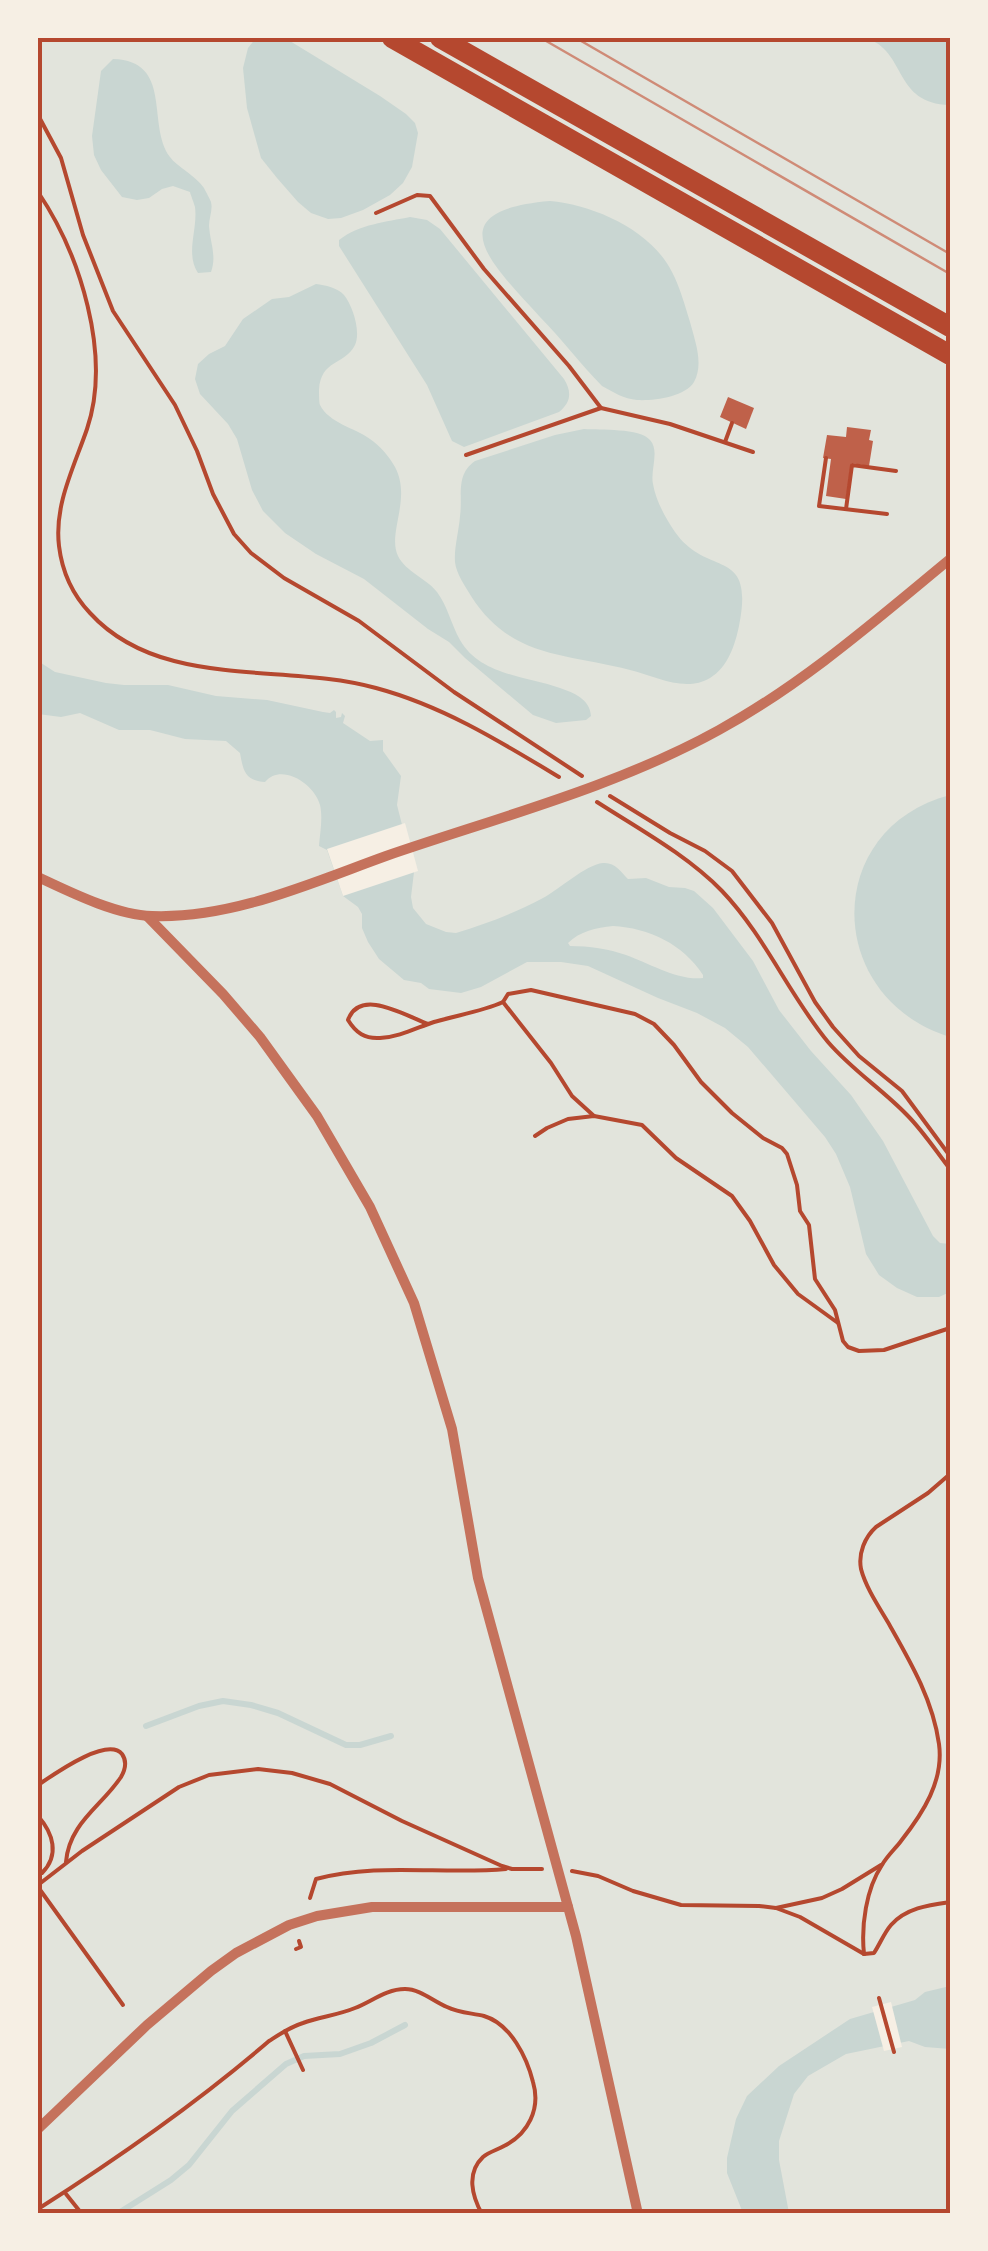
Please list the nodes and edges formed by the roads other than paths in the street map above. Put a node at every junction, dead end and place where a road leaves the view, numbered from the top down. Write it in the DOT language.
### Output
graph roads {
  1 [pos="392,38"];
  2 [pos="440,38"];
  3 [pos="460,38"];
  4 [pos="484,64"];
  5 [pos="950,327"];
  6 [pos="950,355"];
  7 [pos="950,560"];
  8 [pos="38,877"];
  9 [pos="147,916"];
  10 [pos="568,1907"];
  11 [pos="38,2128"];
  12 [pos="638,2214"];
  1 -- 6 [label="main road"];
  2 -- 4 [label="main road"];
  3 -- 4 [label="main road"];
  4 -- 5 [label="main road"];
  7 -- 9 [label="street"];
  8 -- 9 [label="street"];
  9 -- 10 [label="street"];
  10 -- 11 [label="street"];
  10 -- 12 [label="street"];
}
